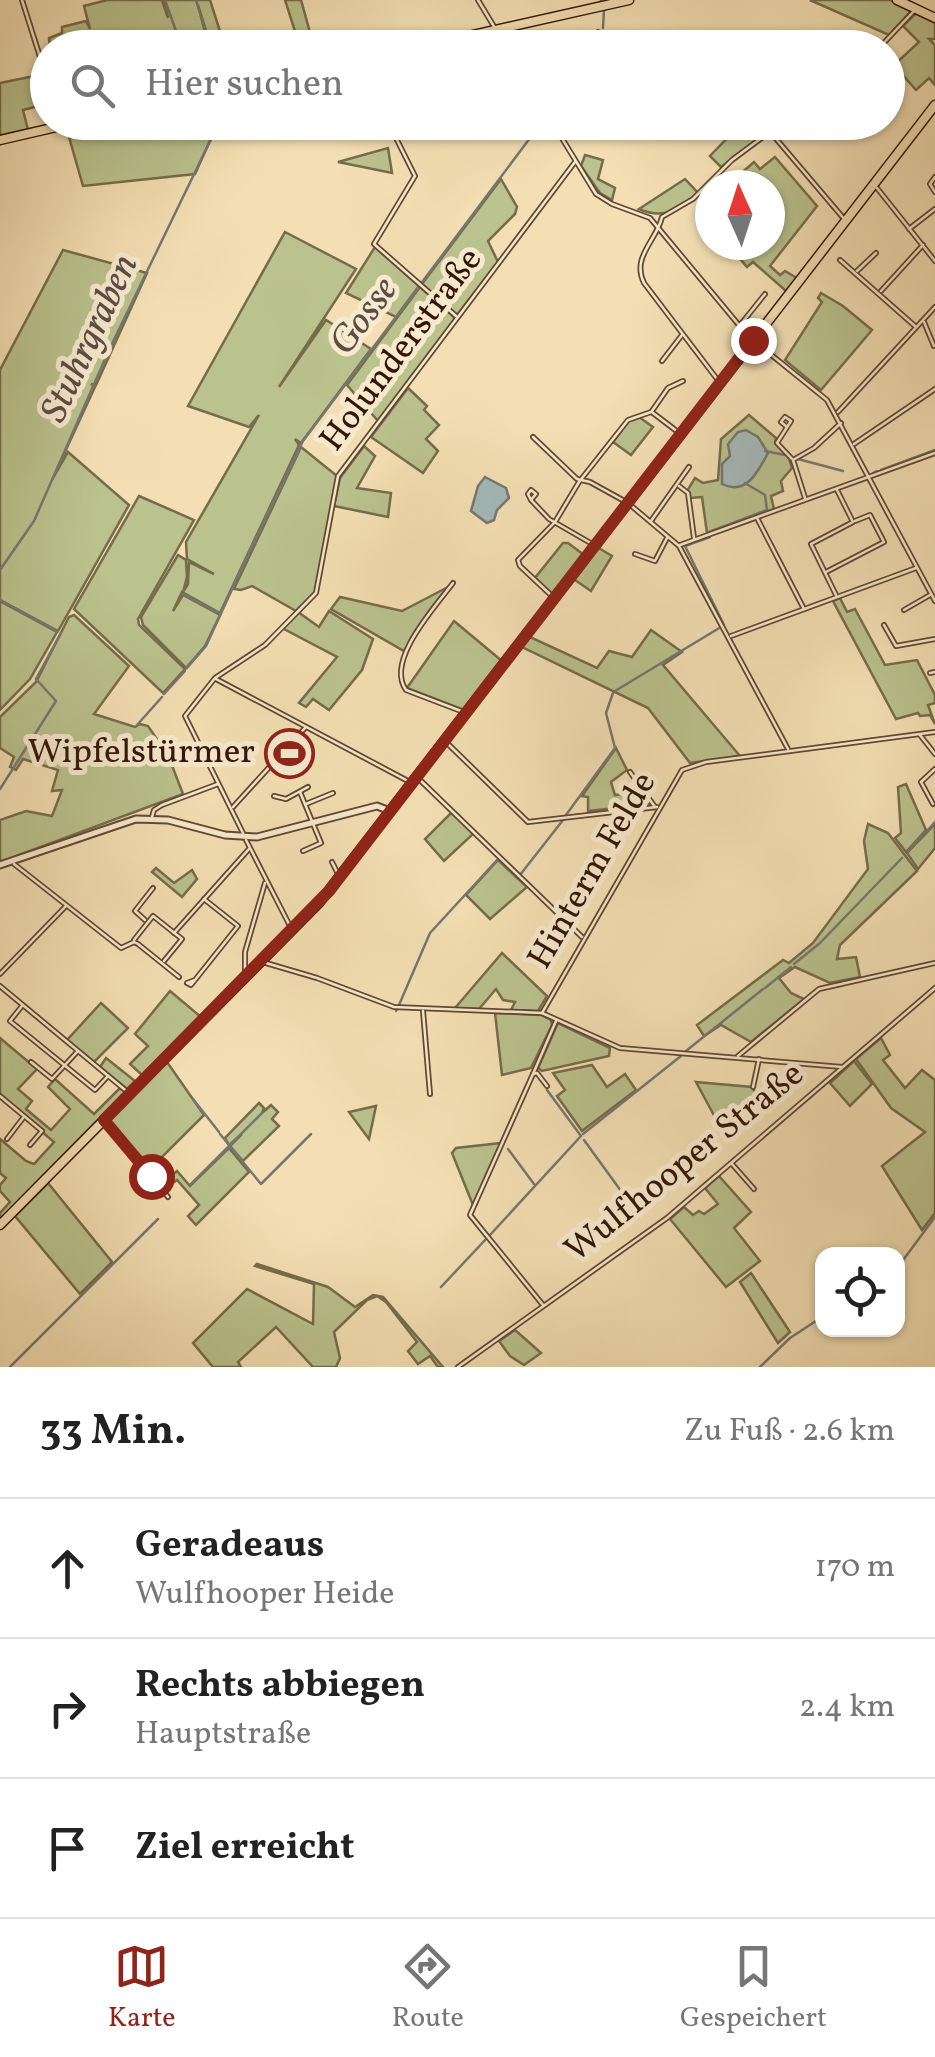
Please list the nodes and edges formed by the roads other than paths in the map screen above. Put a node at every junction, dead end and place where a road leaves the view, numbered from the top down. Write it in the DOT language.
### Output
graph roads {
  1 [pos="22,0"];
  2 [pos="478,0"];
  3 [pos="629,0"];
  4 [pos="897,0"];
  5 [pos="918,7"];
  6 [pos="935,18"];
  7 [pos="496,29"];
  8 [pos="32,30"];
  9 [pos="492,30"];
  10 [pos="896,30"];
  11 [pos="934,110"];
  12 [pos="30,132"];
  13 [pos="0,140"];
  14 [pos="399,140"];
  15 [pos="562,140"];
  16 [pos="759,140"];
  17 [pos="777,140"];
  18 [pos="575,162"];
  19 [pos="935,177"];
  20 [pos="873,185"];
  21 [pos="935,192"];
  22 [pos="935,209"];
  23 [pos="662,217"];
  24 [pos="650,218"];
  25 [pos="846,221"];
  26 [pos="660,227"];
  27 [pos="909,229"];
  28 [pos="922,246"];
  29 [pos="876,253"];
  30 [pos="840,260"];
  31 [pos="935,262"];
  32 [pos="856,272"];
  33 [pos="880,292"];
  34 [pos="764,294"];
  35 [pos="935,307"];
  36 [pos="458,318"];
  37 [pos="923,321"];
  38 [pos="740,326"];
  39 [pos="916,328"];
  40 [pos="683,333"];
  41 [pos="753,340"];
  42 [pos="934,346"];
  43 [pos="662,361"];
  44 [pos="683,381"];
  45 [pos="721,382"];
  46 [pos="935,389"];
  47 [pos="651,412"];
  48 [pos="836,414"];
  49 [pos="841,423"];
  50 [pos="787,427"];
  51 [pos="681,434"];
  52 [pos="533,437"];
  53 [pos="852,445"];
  54 [pos="935,453"];
  55 [pos="793,460"];
  56 [pos="689,467"];
  57 [pos="869,476"];
  58 [pos="580,481"];
  59 [pos="677,485"];
  60 [pos="836,488"];
  61 [pos="806,499"];
  62 [pos="531,500"];
  63 [pos="628,504"];
  64 [pos="757,517"];
  65 [pos="554,522"];
  66 [pos="650,522"];
  67 [pos="853,522"];
  68 [pos="668,537"];
  69 [pos="694,540"];
  70 [pos="596,545"];
  71 [pos="679,546"];
  72 [pos="635,554"];
  73 [pos="918,568"];
  74 [pos="824,573"];
  75 [pos="453,583"];
  76 [pos="932,594"];
  77 [pos="836,597"];
  78 [pos="554,599"];
  79 [pos="935,601"];
  80 [pos="804,609"];
  81 [pos="904,610"];
  82 [pos="884,625"];
  83 [pos="730,637"];
  84 [pos="935,639"];
  85 [pos="215,678"];
  86 [pos="465,714"];
  87 [pos="306,727"];
  88 [pos="935,732"];
  89 [pos="920,734"];
  90 [pos="445,741"];
  91 [pos="788,751"];
  92 [pos="935,754"];
  93 [pos="935,769"];
  94 [pos="630,772"];
  95 [pos="415,780"];
  96 [pos="220,783"];
  97 [pos="308,786"];
  98 [pos="300,792"];
  99 [pos="334,794"];
  100 [pos="274,796"];
  101 [pos="305,804"];
  102 [pos="933,804"];
  103 [pos="657,807"];
  104 [pos="232,808"];
  105 [pos="390,811"];
  106 [pos="151,818"];
  107 [pos="313,825"];
  108 [pos="245,837"];
  109 [pos="250,848"];
  110 [pos="304,852"];
  111 [pos="13,862"];
  112 [pos="332,862"];
  113 [pos="0,865"];
  114 [pos="340,878"];
  115 [pos="266,881"];
  116 [pos="153,888"];
  117 [pos="204,899"];
  118 [pos="67,905"];
  119 [pos="147,922"];
  120 [pos="293,930"];
  121 [pos="174,933"];
  122 [pos="582,938"];
  123 [pos="134,942"];
  124 [pos="262,961"];
  125 [pos="163,963"];
  126 [pos="935,963"];
  127 [pos="0,974"];
  128 [pos="179,976"];
  129 [pos="246,978"];
  130 [pos="195,980"];
  131 [pos="0,986"];
  132 [pos="935,988"];
  133 [pos="22,1005"];
  134 [pos="423,1008"];
  135 [pos="542,1013"];
  136 [pos="556,1020"];
  137 [pos="78,1051"];
  138 [pos="736,1058"];
  139 [pos="758,1059"];
  140 [pos="31,1062"];
  141 [pos="65,1066"];
  142 [pos="843,1067"];
  143 [pos="532,1074"];
  144 [pos="108,1076"];
  145 [pos="547,1086"];
  146 [pos="753,1087"];
  147 [pos="130,1094"];
  148 [pos="430,1094"];
  149 [pos="0,1096"];
  150 [pos="24,1117"];
  151 [pos="104,1120"];
  152 [pos="7,1139"];
  153 [pos="30,1146"];
  154 [pos="732,1163"];
  155 [pos="754,1190"];
  156 [pos="168,1197"];
  157 [pos="0,1225"];
  158 [pos="544,1306"];
  159 [pos="458,1367"];
  1 -- 8 [label="street"];
  2 -- 7 [label="street"];
  3 -- 7 [label="main road"];
  4 -- 5 [label="main road"];
  5 -- 6 [label="main road"];
  5 -- 10 [label="street"];
  7 -- 9 [label="main road"];
  11 -- 20 [label="main road"];
  12 -- 13 [label="main road"];
  14 -- 36 [label="street"];
  15 -- 18 [label="street"];
  16 -- 23 [label="street"];
  17 -- 25 [label="street"];
  18 -- 24 [label="street"];
  18 -- 36 [label="street, Holunderstraße"];
  19 -- 21 [label="street"];
  20 -- 25 [label="main road"];
  20 -- 27 [label="street"];
  22 -- 27 [label="street"];
  23 -- 24 [label="street"];
  23 -- 26 [label="street"];
  24 -- 26 [label="street"];
  25 -- 41 [label="main road"];
  26 -- 38 [label="street"];
  26 -- 40 [label="street"];
  27 -- 28 [label="street"];
  28 -- 31 [label="street"];
  28 -- 33 [label="street"];
  29 -- 32 [label="street"];
  30 -- 32 [label="street"];
  32 -- 33 [label="street"];
  33 -- 39 [label="street"];
  34 -- 38 [label="street"];
  35 -- 37 [label="street"];
  36 -- 85 [label="street, Holunderstraße"];
  37 -- 39 [label="street"];
  37 -- 42 [label="street"];
  38 -- 41 [label="street"];
  39 -- 48 [label="street"];
  40 -- 43 [label="street"];
  40 -- 45 [label="street"];
  41 -- 45 [label="main road"];
  41 -- 48 [label="street"];
  44 -- 47 [label="street"];
  45 -- 51 [label="main road"];
  46 -- 53 [label="street"];
  47 -- 51 [label="street"];
  47 -- 58 [label="street"];
  48 -- 49 [label="street"];
  49 -- 53 [label="street"];
  49 -- 55 [label="street"];
  50 -- 55 [label="street"];
  51 -- 63 [label="main road"];
  52 -- 58 [label="street"];
  53 -- 57 [label="street"];
  54 -- 57 [label="street"];
  55 -- 61 [label="street"];
  56 -- 59 [label="street"];
  57 -- 60 [label="street"];
  57 -- 73 [label="street"];
  58 -- 63 [label="street"];
  58 -- 65 [label="street"];
  59 -- 66 [label="street"];
  59 -- 69 [label="street"];
  60 -- 61 [label="street"];
  60 -- 67 [label="street"];
  61 -- 64 [label="street"];
  62 -- 65 [label="street"];
  63 -- 66 [label="street"];
  63 -- 70 [label="main road"];
  64 -- 69 [label="street"];
  64 -- 80 [label="street"];
  65 -- 70 [label="street"];
  65 -- 78 [label="street"];
  66 -- 68 [label="street"];
  67 -- 74 [label="street"];
  67 -- 74 [label="street"];
  68 -- 71 [label="street"];
  68 -- 72 [label="street"];
  69 -- 71 [label="street"];
  70 -- 78 [label="main road"];
  71 -- 83 [label="street"];
  73 -- 76 [label="street"];
  73 -- 77 [label="street"];
  74 -- 77 [label="street"];
  75 -- 86 [label="street"];
  76 -- 79 [label="street"];
  76 -- 81 [label="street"];
  77 -- 80 [label="street"];
  78 -- 86 [label="main road"];
  80 -- 83 [label="street"];
  82 -- 84 [label="street"];
  83 -- 91 [label="street"];
  85 -- 87 [label="street"];
  85 -- 96 [label="street, Holunderstraße"];
  86 -- 90 [label="main road"];
  87 -- 95 [label="street"];
  87 -- 104 [label="street"];
  88 -- 89 [label="street, Hinterm Felde"];
  89 -- 91 [label="street, Hinterm Felde"];
  89 -- 92 [label="street"];
  90 -- 95 [label="main road"];
  90 -- 103 [label="street"];
  91 -- 103 [label="street, Hinterm Felde"];
  93 -- 102 [label="street"];
  94 -- 103 [label="street"];
  95 -- 105 [label="main road"];
  95 -- 122 [label="street"];
  96 -- 104 [label="street"];
  96 -- 106 [label="street"];
  97 -- 98 [label="street"];
  98 -- 100 [label="street"];
  98 -- 101 [label="street"];
  99 -- 101 [label="street"];
  101 -- 107 [label="street"];
  103 -- 122 [label="street, Hinterm Felde"];
  104 -- 108 [label="street"];
  105 -- 107 [label="street"];
  105 -- 114 [label="main road"];
  106 -- 108 [label="street"];
  106 -- 111 [label="street"];
  107 -- 108 [label="street"];
  107 -- 110 [label="street"];
  108 -- 109 [label="street"];
  109 -- 115 [label="street"];
  109 -- 117 [label="street"];
  111 -- 113 [label="street"];
  111 -- 118 [label="street"];
  112 -- 114 [label="street"];
  114 -- 120 [label="main road"];
  115 -- 120 [label="street"];
  115 -- 129 [label="street"];
  116 -- 119 [label="street"];
  117 -- 121 [label="street"];
  117 -- 130 [label="street"];
  118 -- 123 [label="street"];
  118 -- 127 [label="street"];
  119 -- 121 [label="street"];
  119 -- 123 [label="street"];
  120 -- 124 [label="main road"];
  121 -- 125 [label="street"];
  122 -- 135 [label="street, Hinterm Felde"];
  123 -- 125 [label="street"];
  124 -- 129 [label="main road"];
  124 -- 134 [label="street"];
  125 -- 128 [label="street"];
  126 -- 138 [label="street"];
  129 -- 147 [label="main road"];
  131 -- 133 [label="street"];
  132 -- 142 [label="street, Wulfhooper Straße"];
  133 -- 137 [label="street"];
  133 -- 141 [label="street"];
  134 -- 135 [label="street"];
  134 -- 148 [label="street"];
  135 -- 136 [label="street"];
  136 -- 138 [label="street"];
  136 -- 143 [label="street"];
  137 -- 141 [label="street"];
  137 -- 144 [label="street"];
  138 -- 139 [label="street"];
  139 -- 142 [label="street"];
  139 -- 146 [label="street"];
  140 -- 141 [label="street"];
  141 -- 144 [label="street"];
  142 -- 154 [label="street, Wulfhooper Straße"];
  143 -- 145 [label="street"];
  143 -- 158 [label="street"];
  144 -- 147 [label="street"];
  147 -- 151 [label="main road"];
  149 -- 150 [label="street"];
  150 -- 152 [label="street"];
  150 -- 153 [label="street"];
  151 -- 156 [label="street"];
  151 -- 157 [label="main road"];
  154 -- 155 [label="street"];
  154 -- 158 [label="street, Wulfhooper Straße"];
  158 -- 159 [label="street, Wulfhooper Straße"];
}
